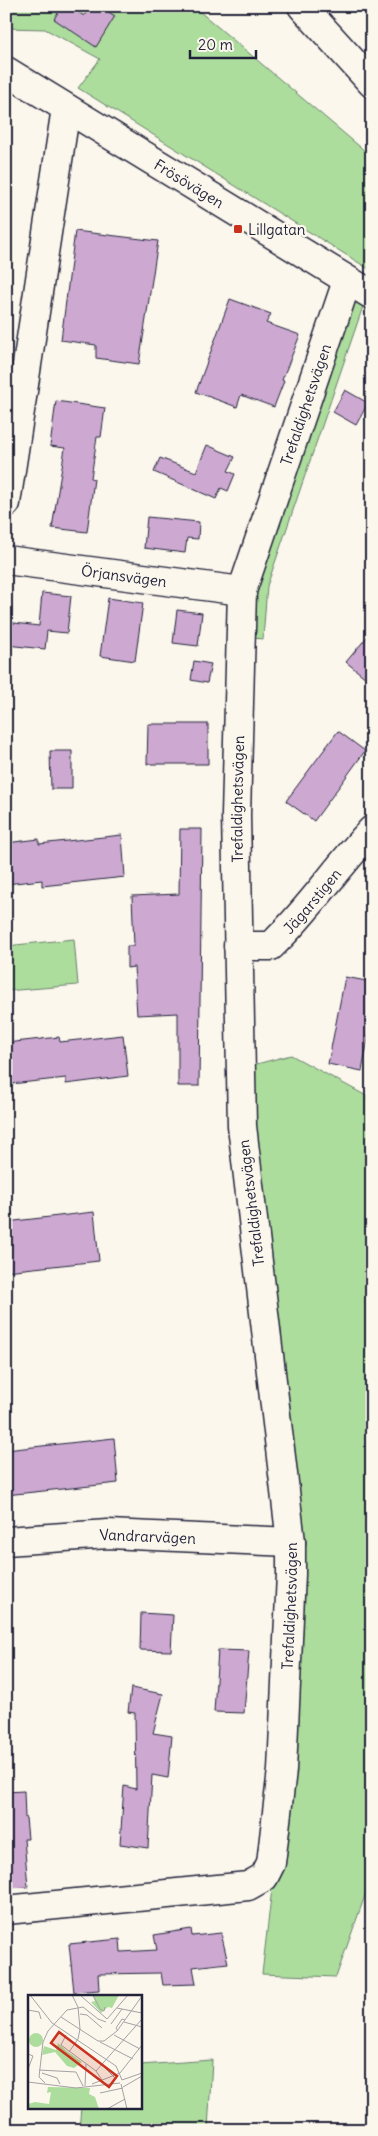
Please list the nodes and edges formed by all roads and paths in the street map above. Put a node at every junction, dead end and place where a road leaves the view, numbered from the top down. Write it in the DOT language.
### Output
graph roads {
  1 [pos="302,6"];
  2 [pos="6,71"];
  3 [pos="372,82"];
  4 [pos="66,108"];
  5 [pos="347,281"];
  6 [pos="372,295"];
  7 [pos="6,503"];
  8 [pos="6,560"];
  9 [pos="242,591"];
  10 [pos="372,830"];
  11 [pos="238,946"];
  12 [pos="6,1541"];
  13 [pos="291,1542"];
  14 [pos="6,1910"];
  1 -- 3 [label="street"];
  2 -- 4 [label="street, Frösövägen"];
  4 -- 5 [label="street, Frösövägen"];
  4 -- 7 [label="street"];
  5 -- 6 [label="street, Frösövägen"];
  5 -- 9 [label="street, Trefaldighetsvägen"];
  8 -- 9 [label="street, Örjansvägen"];
  9 -- 11 [label="street, Trefaldighetsvägen"];
  10 -- 11 [label="street, Jägarstigen"];
  11 -- 13 [label="street, Trefaldighetsvägen"];
  12 -- 13 [label="street, Vandrarvägen"];
  13 -- 14 [label="street, Trefaldighetsvägen"];
}
